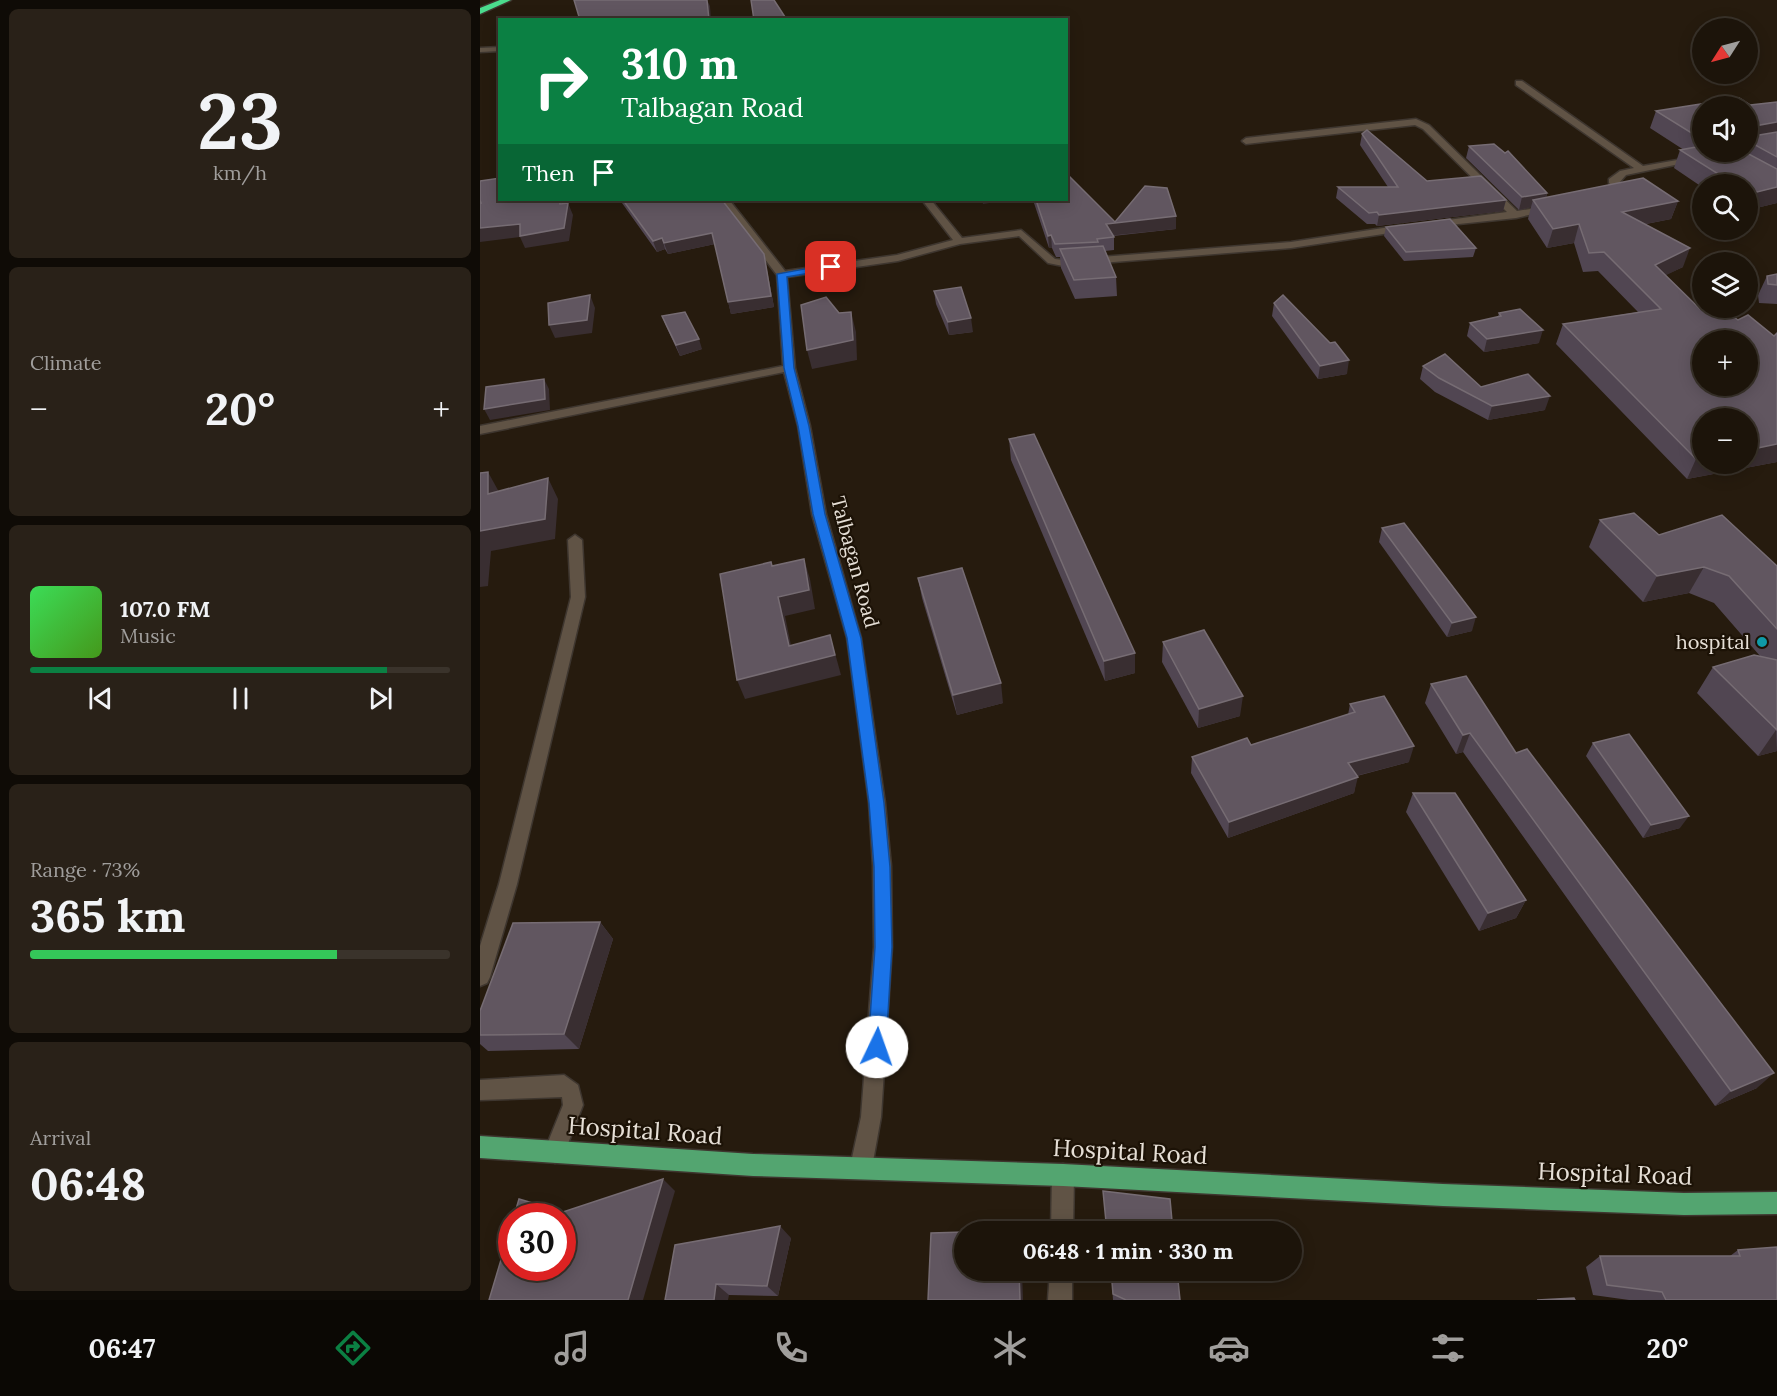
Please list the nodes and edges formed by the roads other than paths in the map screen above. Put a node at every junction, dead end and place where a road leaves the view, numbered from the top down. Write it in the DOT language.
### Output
graph roads {
  1 [pos="507,0"];
  2 [pos="480,11"];
  3 [pos="498,49"];
  4 [pos="480,50"];
  5 [pos="1519,83"];
  6 [pos="1246,141"];
  7 [pos="1692,159"];
  8 [pos="1735,162"];
  9 [pos="1740,165"];
  10 [pos="1641,169"];
  11 [pos="1601,200"];
  12 [pos="927,201"];
  13 [pos="727,203"];
  14 [pos="1562,207"];
  15 [pos="1516,215"];
  16 [pos="959,241"];
  17 [pos="782,274"];
  18 [pos="789,368"];
  19 [pos="480,430"];
  20 [pos="575,540"];
  21 [pos="480,977"];
  22 [pos="480,1090"];
  23 [pos="480,1147"];
  24 [pos="555,1152"];
  25 [pos="861,1167"];
  26 [pos="1063,1175"];
  27 [pos="1777,1203"];
  28 [pos="1062,1221"];
  29 [pos="1061,1281"];
  30 [pos="1060,1300"];
  1 -- 2 [label="highway"];
  3 -- 4 [label="street"];
  5 -- 10 [label="street"];
  6 -- 15 [label="street"];
  7 -- 10 [label="street"];
  8 -- 9 [label="street"];
  10 -- 11 [label="street"];
  12 -- 16 [label="street"];
  13 -- 17 [label="street"];
  14 -- 15 [label="street"];
  15 -- 16 [label="street"];
  16 -- 17 [label="street"];
  17 -- 18 [label="street, Talbagan Road"];
  18 -- 19 [label="street"];
  18 -- 25 [label="street, Talbagan Road"];
  20 -- 21 [label="street"];
  22 -- 24 [label="street"];
  23 -- 24 [label="main road, Hospital Road"];
  24 -- 25 [label="main road, Hospital Road"];
  25 -- 26 [label="main road, Hospital Road"];
  26 -- 27 [label="main road, Hospital Road"];
  26 -- 28 [label="street"];
  29 -- 30 [label="street"];
}
